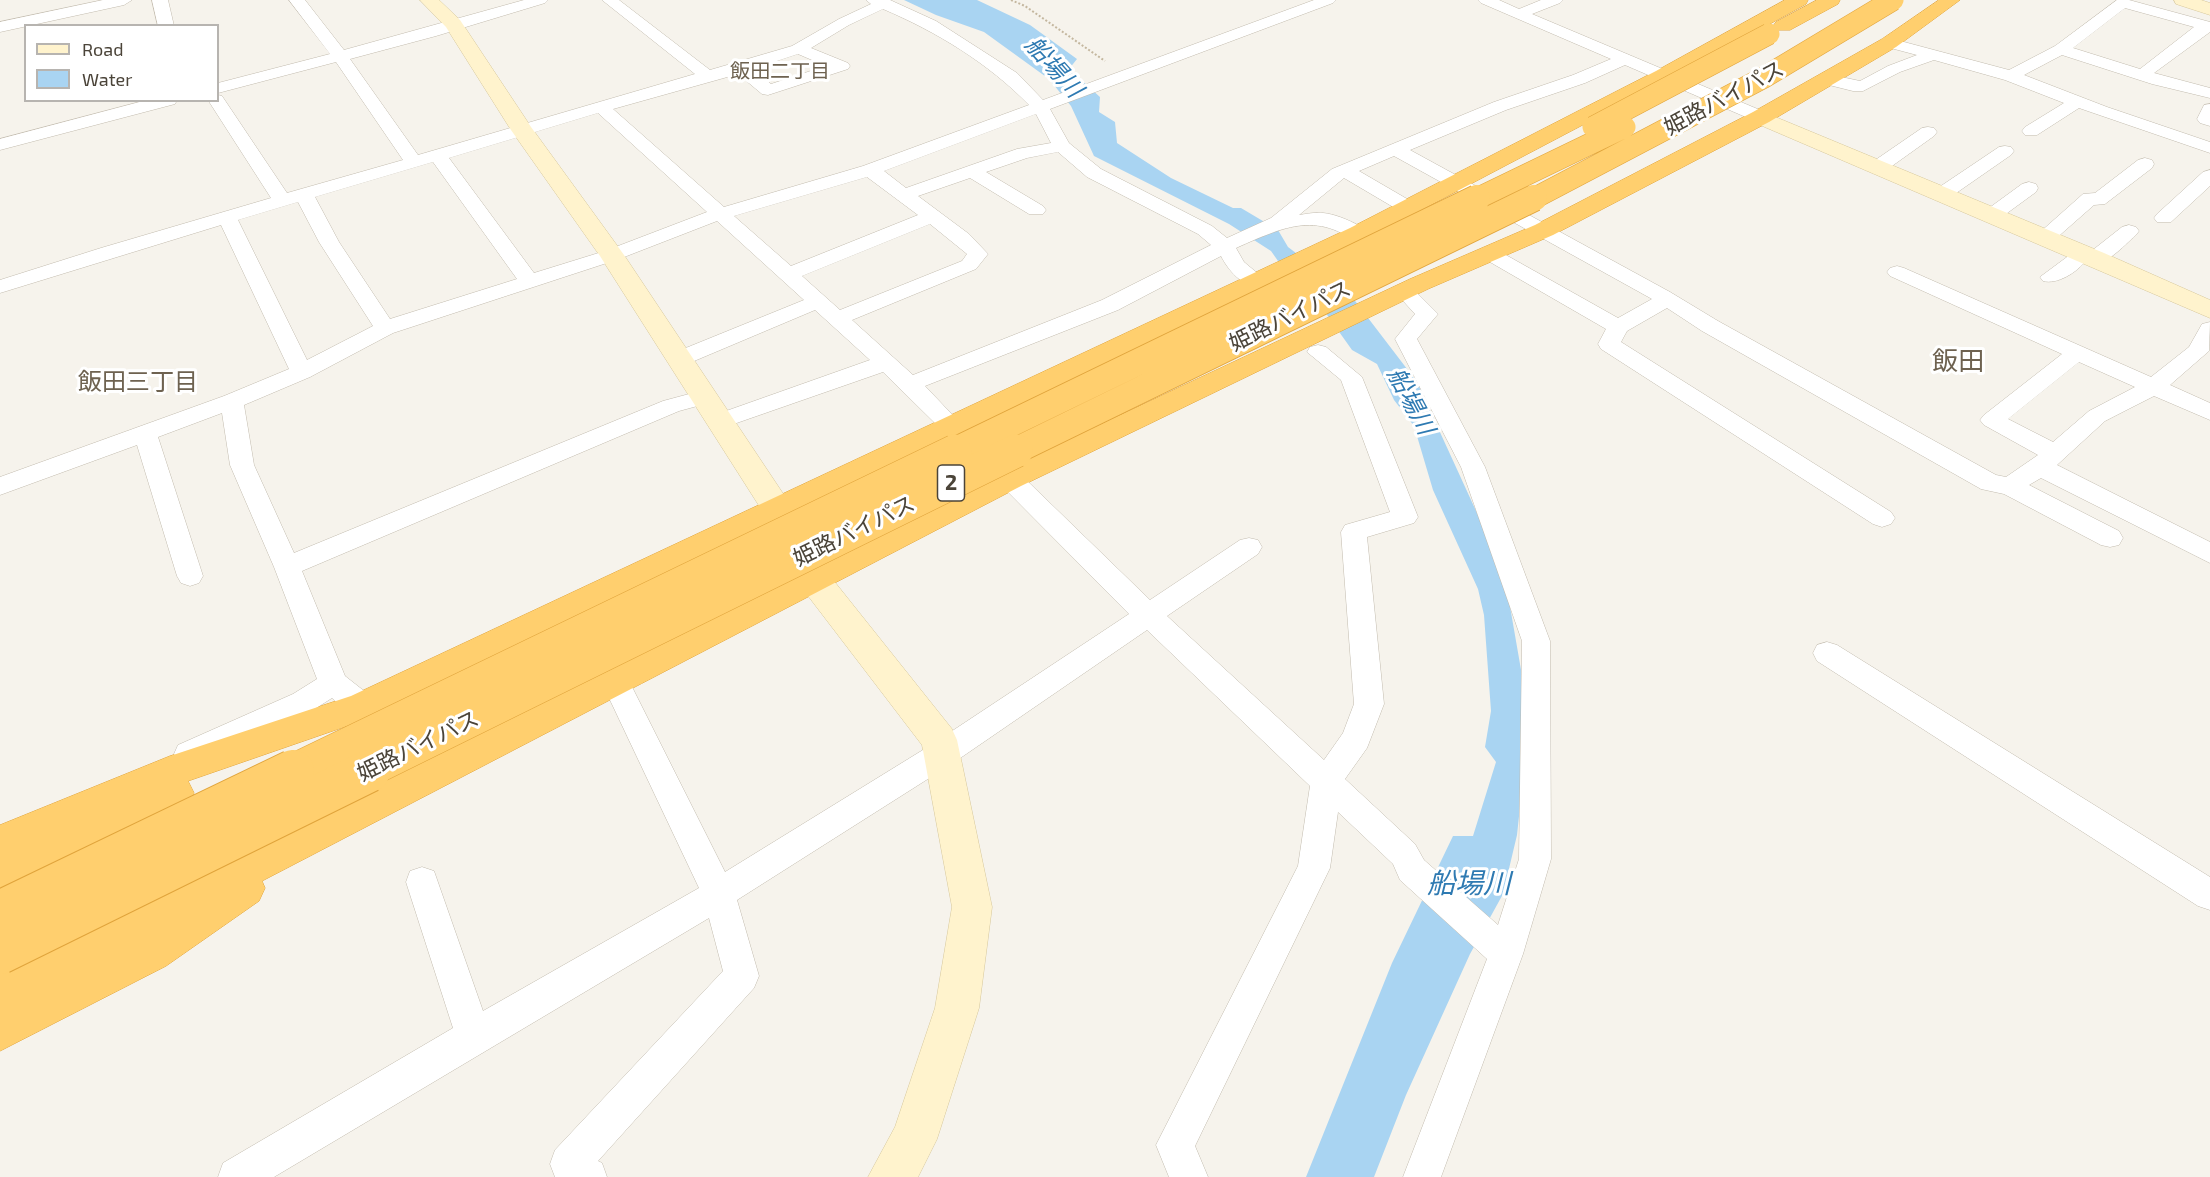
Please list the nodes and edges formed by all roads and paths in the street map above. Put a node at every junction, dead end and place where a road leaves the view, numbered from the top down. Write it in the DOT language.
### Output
graph roads {
  1 [pos="30,0"];
  2 [pos="124,0"];
  3 [pos="160,0"];
  4 [pos="297,0"];
  5 [pos="429,0"];
  6 [pos="540,0"];
  7 [pos="610,0"];
  8 [pos="1011,0"];
  9 [pos="1328,0"];
  10 [pos="1486,0"];
  11 [pos="1555,0"];
  12 [pos="1799,0"];
  13 [pos="1831,0"];
  14 [pos="1860,0"];
  15 [pos="1951,0"];
  16 [pos="2183,0"];
  17 [pos="879,2"];
  18 [pos="1902,2"];
  19 [pos="2125,2"];
  20 [pos="1519,14"];
  21 [pos="2208,21"];
  22 [pos="41,22"];
  23 [pos="24,24"];
  24 [pos="25,24"];
  25 [pos="166,24"];
  26 [pos="453,24"];
  27 [pos="0,27"];
  28 [pos="1889,43"];
  29 [pos="798,49"];
  30 [pos="2061,49"];
  31 [pos="1933,55"];
  32 [pos="340,56"];
  33 [pos="1626,58"];
  34 [pos="741,68"];
  35 [pos="1663,75"];
  36 [pos="707,76"];
  37 [pos="1125,76"];
  38 [pos="2011,76"];
  39 [pos="1827,78"];
  40 [pos="2148,81"];
  41 [pos="219,88"];
  42 [pos="2210,93"];
  43 [pos="158,102"];
  44 [pos="217,102"];
  45 [pos="2077,102"];
  46 [pos="601,107"];
  47 [pos="1041,108"];
  48 [pos="2210,109"];
  49 [pos="1761,117"];
  50 [pos="2210,121"];
  51 [pos="522,130"];
  52 [pos="2031,131"];
  53 [pos="1928,132"];
  54 [pos="0,145"];
  55 [pos="1062,146"];
  56 [pos="2210,148"];
  57 [pos="1396,150"];
  58 [pos="2006,151"];
  59 [pos="438,156"];
  60 [pos="414,163"];
  61 [pos="2145,164"];
  62 [pos="1878,167"];
  63 [pos="870,171"];
  64 [pos="1345,171"];
  65 [pos="972,172"];
  66 [pos="2210,176"];
  67 [pos="1456,182"];
  68 [pos="2029,188"];
  69 [pos="1553,189"];
  70 [pos="1942,194"];
  71 [pos="304,195"];
  72 [pos="904,195"];
  73 [pos="282,201"];
  74 [pos="1407,207"];
  75 [pos="1036,210"];
  76 [pos="719,214"];
  77 [pos="1992,215"];
  78 [pos="933,216"];
  79 [pos="227,217"];
  80 [pos="2164,218"];
  81 [pos="1278,222"];
  82 [pos="1544,230"];
  83 [pos="2129,231"];
  84 [pos="1359,233"];
  85 [pos="2045,238"];
  86 [pos="1390,242"];
  87 [pos="1225,246"];
  88 [pos="1490,254"];
  89 [pos="612,255"];
  90 [pos="2087,255"];
  91 [pos="1897,272"];
  92 [pos="787,275"];
  93 [pos="2050,277"];
  94 [pos="530,282"];
  95 [pos="1258,282"];
  96 [pos="0,287"];
  97 [pos="1412,288"];
  98 [pos="1667,299"];
  99 [pos="817,302"];
  100 [pos="2210,310"];
  101 [pos="837,319"];
  102 [pos="1618,327"];
  103 [pos="385,328"];
  104 [pos="2210,329"];
  105 [pos="1309,346"];
  106 [pos="679,359"];
  107 [pos="2070,359"];
  108 [pos="885,363"];
  109 [pos="302,372"];
  110 [pos="910,384"];
  111 [pos="2153,387"];
  112 [pos="704,397"];
  113 [pos="232,401"];
  114 [pos="2210,412"];
  115 [pos="720,421"];
  116 [pos="951,426"];
  117 [pos="146,435"];
  118 [pos="2048,460"];
  119 [pos="1010,479"];
  120 [pos="0,486"];
  121 [pos="2010,486"];
  122 [pos="777,509"];
  123 [pos="1882,518"];
  124 [pos="2110,538"];
  125 [pos="1249,548"];
  126 [pos="2210,553"];
  127 [pos="287,567"];
  128 [pos="190,576"];
  129 [pos="814,579"];
  130 [pos="1148,615"];
  131 [pos="1827,653"];
  132 [pos="615,681"];
  133 [pos="333,683"];
  134 [pos="363,706"];
  135 [pos="942,754"];
  136 [pos="1326,781"];
  137 [pos="365,807"];
  138 [pos="1,848"];
  139 [pos="422,882"];
  140 [pos="719,894"];
  141 [pos="2210,895"];
  142 [pos="0,912"];
  143 [pos="0,953"];
  144 [pos="1506,954"];
  145 [pos="0,994"];
  146 [pos="0,1029"];
  147 [pos="474,1036"];
  148 [pos="571,1173"];
  149 [pos="237,1177"];
  150 [pos="892,1177"];
  151 [pos="1189,1177"];
  152 [pos="1422,1177"];
  1 -- 22 [label="street"];
  2 -- 22 [label="street"];
  3 -- 25 [label="street"];
  4 -- 32 [label="street"];
  5 -- 26 [label="street"];
  6 -- 26 [label="street"];
  7 -- 36 [label="street"];
  8 -- 37 [label="path"];
  9 -- 37 [label="street"];
  10 -- 20 [label="street"];
  11 -- 20 [label="street"];
  12 -- 35 [label="highway"];
  13 -- 86 [label="highway, bridge"];
  14 -- 86 [label="highway, 姫路バイパス / 2, bridge"];
  15 -- 28 [label="highway"];
  16 -- 21 [label="street"];
  17 -- 29 [label="street"];
  17 -- 47 [label="street"];
  18 -- 69 [label="highway, 姫路バイパス / 2, bridge"];
  18 -- 69 [label="highway, bridge"];
  19 -- 21 [label="street"];
  19 -- 30 [label="street"];
  20 -- 33 [label="street"];
  21 -- 40 [label="street"];
  22 -- 24 [label="street"];
  23 -- 27 [label="street"];
  26 -- 32 [label="street"];
  26 -- 51 [label="street"];
  28 -- 31 [label="street"];
  28 -- 39 [label="highway"];
  29 -- 34 [label="street"];
  29 -- 34 [label="street"];
  30 -- 38 [label="street"];
  30 -- 40 [label="street"];
  31 -- 38 [label="street"];
  31 -- 39 [label="street"];
  32 -- 41 [label="street"];
  32 -- 60 [label="street"];
  33 -- 35 [label="street"];
  33 -- 57 [label="street"];
  34 -- 36 [label="street"];
  35 -- 49 [label="street"];
  35 -- 67 [label="highway"];
  36 -- 46 [label="street"];
  37 -- 47 [label="street"];
  38 -- 45 [label="street"];
  39 -- 49 [label="highway"];
  40 -- 42 [label="street"];
  43 -- 54 [label="street"];
  44 -- 73 [label="street"];
  45 -- 52 [label="street"];
  45 -- 56 [label="street"];
  46 -- 51 [label="street"];
  46 -- 76 [label="street"];
  47 -- 55 [label="street"];
  47 -- 63 [label="street"];
  48 -- 50 [label="street"];
  49 -- 62 [label="street"];
  49 -- 82 [label="highway"];
  51 -- 59 [label="street"];
  51 -- 89 [label="street"];
  53 -- 62 [label="street"];
  55 -- 65 [label="street"];
  55 -- 87 [label="street"];
  57 -- 64 [label="street"];
  57 -- 67 [label="street"];
  58 -- 70 [label="street"];
  59 -- 60 [label="street"];
  59 -- 94 [label="street"];
  60 -- 71 [label="street"];
  61 -- 85 [label="street"];
  62 -- 70 [label="street"];
  63 -- 72 [label="street"];
  63 -- 76 [label="street"];
  64 -- 74 [label="street"];
  64 -- 81 [label="street"];
  65 -- 72 [label="street"];
  65 -- 75 [label="street"];
  66 -- 80 [label="street"];
  67 -- 74 [label="highway"];
  67 -- 82 [label="street"];
  68 -- 77 [label="street"];
  69 -- 143 [label="highway, 姫路バイパス / 2, bridge"];
  70 -- 77 [label="street"];
  71 -- 73 [label="street"];
  71 -- 103 [label="street"];
  72 -- 78 [label="street"];
  73 -- 79 [label="street"];
  74 -- 84 [label="highway"];
  76 -- 89 [label="street"];
  76 -- 92 [label="street"];
  77 -- 85 [label="street"];
  78 -- 92 [label="street"];
  78 -- 101 [label="street"];
  79 -- 96 [label="street"];
  79 -- 109 [label="street"];
  81 -- 84 [label="street"];
  81 -- 87 [label="street"];
  82 -- 88 [label="highway"];
  82 -- 98 [label="street"];
  83 -- 90 [label="street"];
  84 -- 95 [label="highway"];
  84 -- 97 [label="street"];
  85 -- 90 [label="street"];
  86 -- 142 [label="highway, 姫路バイパス / 2, bridge"];
  87 -- 95 [label="street"];
  87 -- 110 [label="street"];
  88 -- 97 [label="highway"];
  88 -- 102 [label="street"];
  89 -- 94 [label="street"];
  89 -- 106 [label="street"];
  90 -- 93 [label="street"];
  90 -- 100 [label="street"];
  91 -- 111 [label="street"];
  92 -- 99 [label="street"];
  94 -- 103 [label="street"];
  95 -- 116 [label="highway"];
  97 -- 105 [label="highway"];
  97 -- 144 [label="street"];
  98 -- 102 [label="street"];
  98 -- 121 [label="street"];
  99 -- 101 [label="street"];
  99 -- 106 [label="street"];
  101 -- 108 [label="street"];
  102 -- 123 [label="street"];
  103 -- 109 [label="street"];
  104 -- 111 [label="street"];
  105 -- 119 [label="highway"];
  105 -- 136 [label="street"];
  106 -- 112 [label="street"];
  107 -- 118 [label="street"];
  108 -- 110 [label="street"];
  108 -- 115 [label="street"];
  109 -- 113 [label="street"];
  110 -- 116 [label="street"];
  111 -- 114 [label="street"];
  111 -- 118 [label="street"];
  112 -- 115 [label="street"];
  112 -- 127 [label="street"];
  113 -- 117 [label="street"];
  113 -- 127 [label="street"];
  115 -- 122 [label="street"];
  116 -- 122 [label="highway"];
  117 -- 120 [label="street"];
  117 -- 128 [label="street"];
  118 -- 121 [label="street"];
  118 -- 126 [label="street"];
  119 -- 129 [label="highway"];
  119 -- 130 [label="street"];
  121 -- 124 [label="street"];
  122 -- 129 [label="street"];
  122 -- 134 [label="highway"];
  125 -- 130 [label="street"];
  127 -- 133 [label="street"];
  129 -- 132 [label="highway"];
  129 -- 135 [label="street"];
  130 -- 135 [label="street"];
  130 -- 136 [label="street"];
  131 -- 141 [label="street"];
  132 -- 137 [label="highway"];
  132 -- 140 [label="street"];
  133 -- 134 [label="street"];
  133 -- 138 [label="street"];
  134 -- 138 [label="highway"];
  135 -- 140 [label="street"];
  135 -- 150 [label="street"];
  136 -- 144 [label="street"];
  136 -- 151 [label="street"];
  137 -- 145 [label="highway"];
  137 -- 146 [label="highway"];
  139 -- 147 [label="street"];
  140 -- 147 [label="street"];
  140 -- 148 [label="street"];
  144 -- 152 [label="street"];
  147 -- 149 [label="street"];
}
